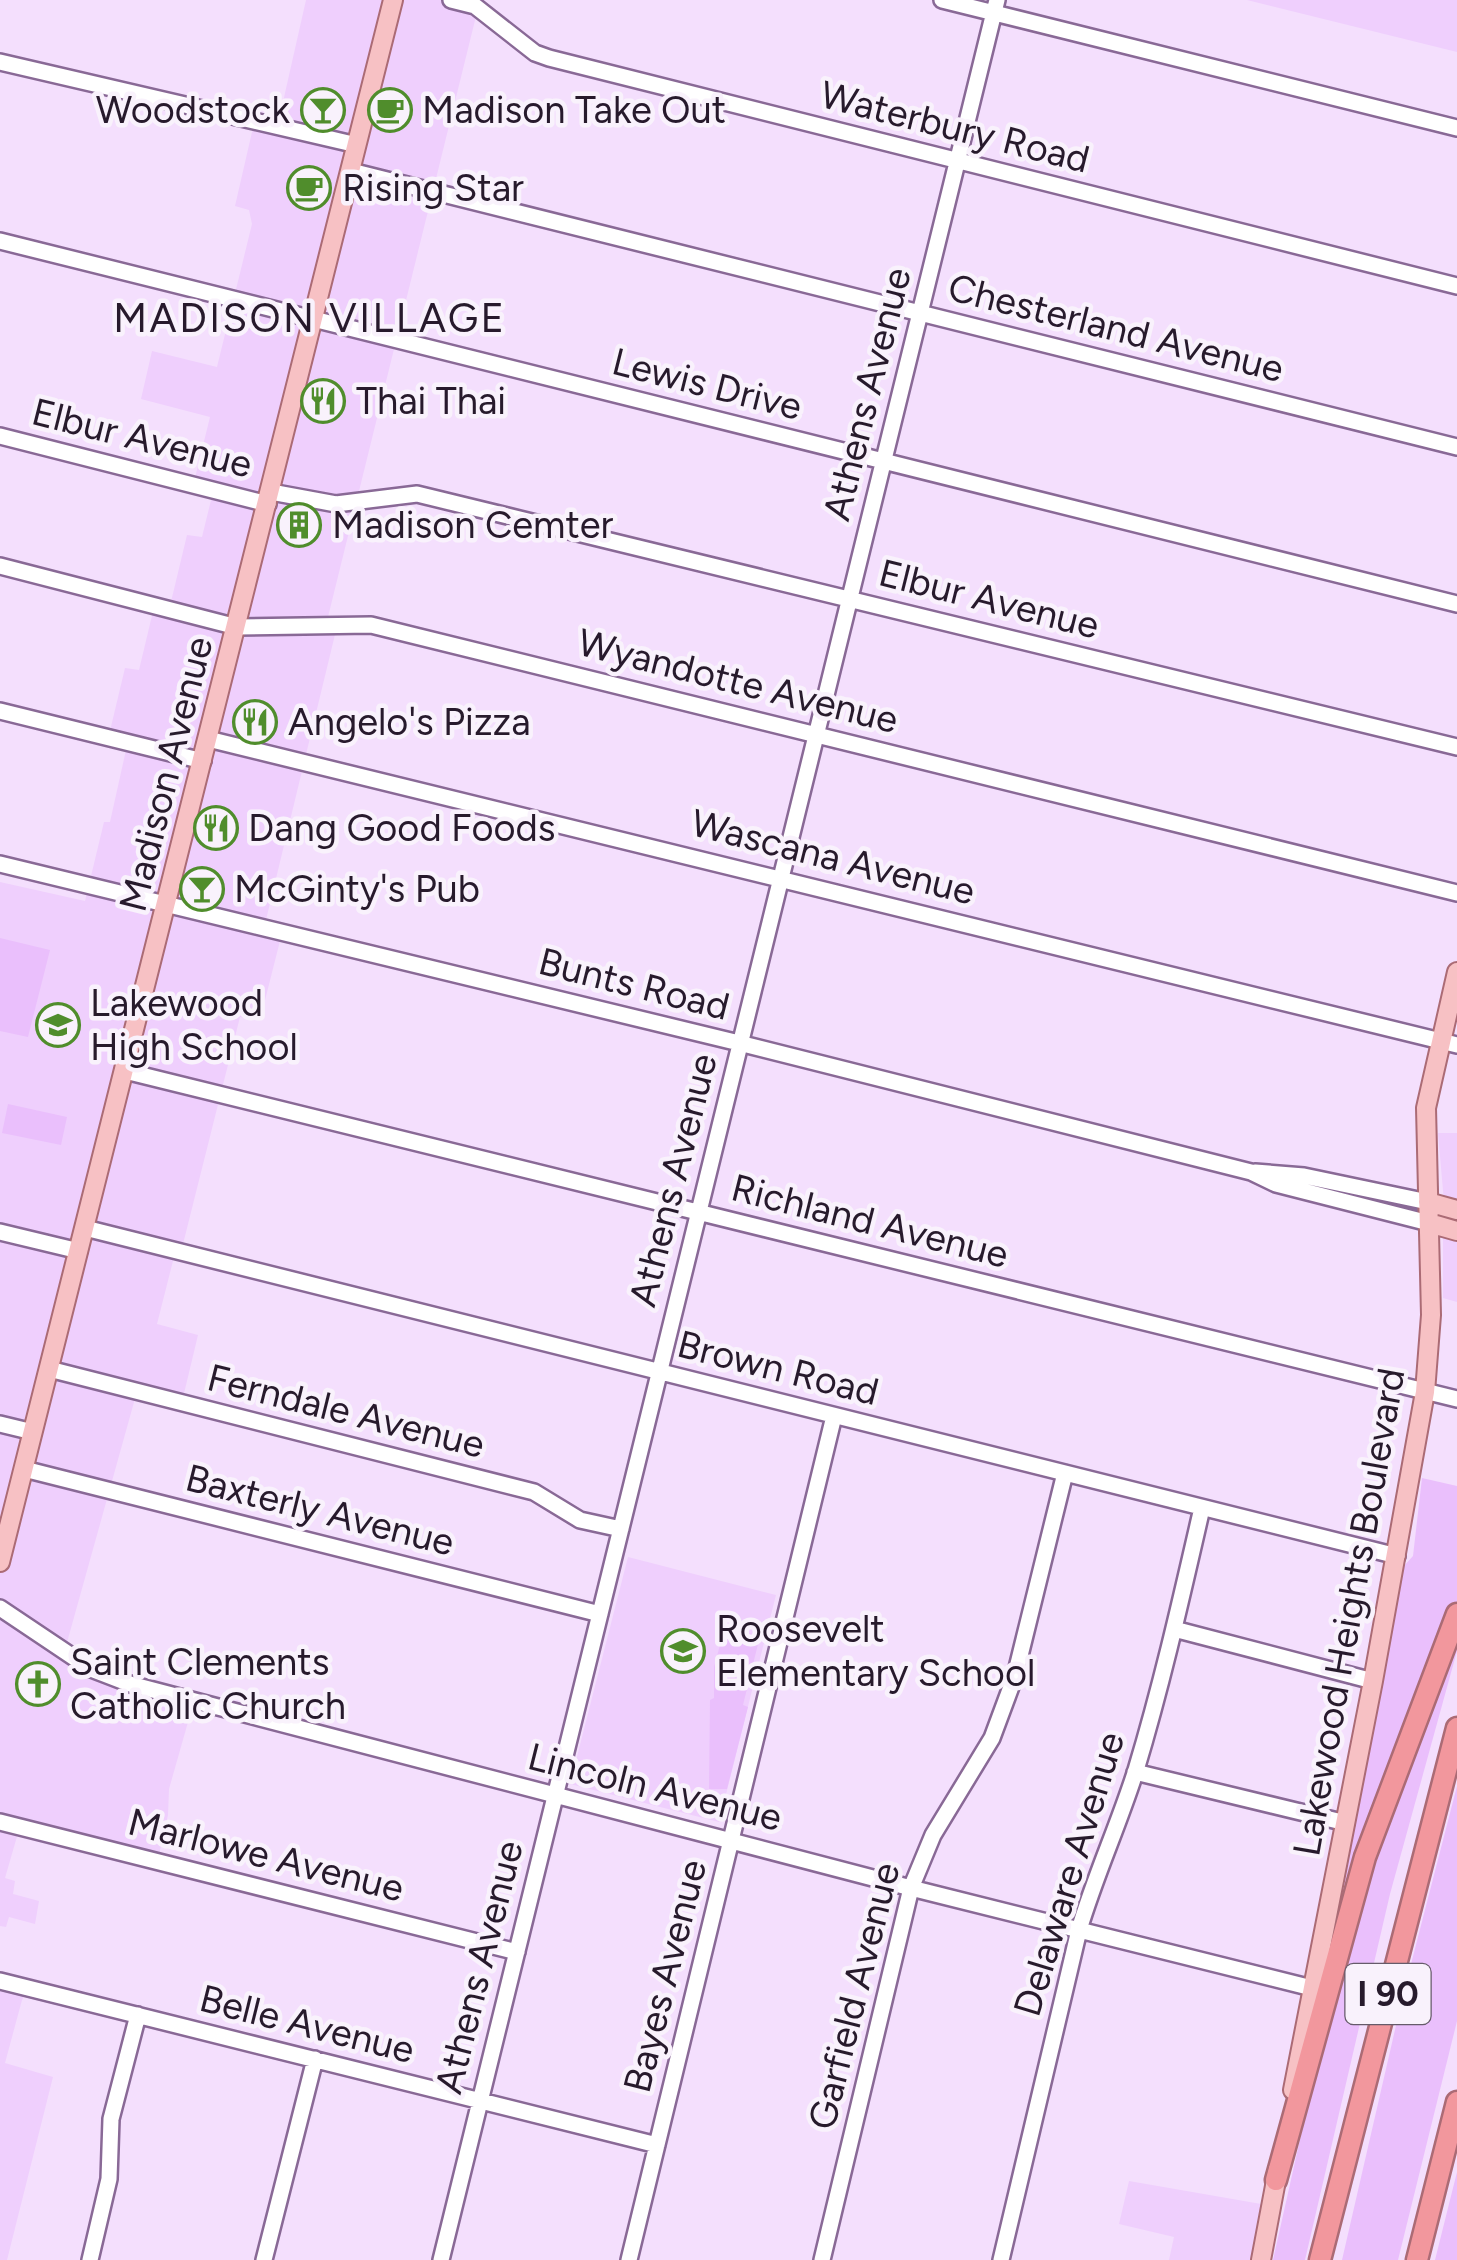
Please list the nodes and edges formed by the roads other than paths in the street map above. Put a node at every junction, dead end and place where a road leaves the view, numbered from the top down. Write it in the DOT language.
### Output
graph roads {
  1 [pos="393,0"];
  2 [pos="451,0"];
  3 [pos="942,0"];
  4 [pos="996,6"];
  5 [pos="0,62"];
  6 [pos="1457,128"];
  7 [pos="357,146"];
  8 [pos="958,161"];
  9 [pos="351,172"];
  10 [pos="0,241"];
  11 [pos="1457,286"];
  12 [pos="920,313"];
  13 [pos="314,320"];
  14 [pos="0,436"];
  15 [pos="1457,447"];
  16 [pos="884,461"];
  17 [pos="269,498"];
  18 [pos="0,566"];
  19 [pos="850,599"];
  20 [pos="1457,604"];
  21 [pos="237,627"];
  22 [pos="0,711"];
  23 [pos="817,734"];
  24 [pos="208,738"];
  25 [pos="1457,747"];
  26 [pos="202,762"];
  27 [pos="0,864"];
  28 [pos="781,877"];
  29 [pos="1457,893"];
  30 [pos="166,905"];
  31 [pos="1457,972"];
  32 [pos="740,1043"];
  33 [pos="1449,1043"];
  34 [pos="124,1071"];
  35 [pos="1252,1172"];
  36 [pos="1428,1202"];
  37 [pos="1457,1210"];
  38 [pos="699,1212"];
  39 [pos="1429,1223"];
  40 [pos="85,1228"];
  41 [pos="1457,1231"];
  42 [pos="0,1232"];
  43 [pos="79,1251"];
  44 [pos="49,1369"];
  45 [pos="660,1372"];
  46 [pos="1425,1392"];
  47 [pos="1457,1400"];
  48 [pos="834,1416"];
  49 [pos="0,1424"];
  50 [pos="33,1432"];
  51 [pos="24,1469"];
  52 [pos="1065,1473"];
  53 [pos="1202,1508"];
  54 [pos="621,1529"];
  55 [pos="1397,1556"];
  56 [pos="0,1562"];
  57 [pos="0,1608"];
  58 [pos="600,1614"];
  59 [pos="1457,1614"];
  60 [pos="1174,1629"];
  61 [pos="1373,1681"];
  62 [pos="1457,1728"];
  63 [pos="1135,1772"];
  64 [pos="555,1796"];
  65 [pos="0,1822"];
  66 [pos="1346,1823"];
  67 [pos="731,1840"];
  68 [pos="911,1888"];
  69 [pos="1079,1930"];
  70 [pos="517,1952"];
  71 [pos="0,1981"];
  72 [pos="1312,1988"];
  73 [pos="138,2015"];
  74 [pos="315,2059"];
  75 [pos="480,2100"];
  76 [pos="1457,2102"];
  77 [pos="657,2145"];
  78 [pos="1276,2180"];
  79 [pos="90,2260"];
  80 [pos="264,2260"];
  81 [pos="441,2260"];
  82 [pos="629,2260"];
  83 [pos="822,2260"];
  84 [pos="1002,2260"];
  85 [pos="1261,2260"];
  86 [pos="1320,2260"];
  87 [pos="1418,2260"];
  1 -- 7 [label="main road, Madison Avenue"];
  2 -- 8 [label="street, Waterbury Road"];
  3 -- 4 [label="street"];
  4 -- 6 [label="street"];
  4 -- 8 [label="street, Athens Avenue"];
  5 -- 7 [label="street"];
  7 -- 9 [label="main road, Madison Avenue"];
  8 -- 11 [label="street, Waterbury Road"];
  8 -- 12 [label="street, Athens Avenue"];
  9 -- 12 [label="street, Chesterland Avenue"];
  9 -- 13 [label="main road, Madison Avenue"];
  10 -- 13 [label="street, Lewis Drive"];
  12 -- 15 [label="street, Chesterland Avenue"];
  12 -- 16 [label="street, Athens Avenue"];
  13 -- 16 [label="street, Lewis Drive"];
  13 -- 17 [label="main road, Madison Avenue"];
  14 -- 17 [label="street, Elbur Avenue"];
  16 -- 19 [label="street, Athens Avenue"];
  16 -- 20 [label="street, Lewis Drive"];
  17 -- 19 [label="street, Elbur Avenue"];
  17 -- 21 [label="main road, Madison Avenue"];
  18 -- 21 [label="street, Wyandotte Avenue"];
  19 -- 23 [label="street, Athens Avenue"];
  19 -- 25 [label="street, Elbur Avenue"];
  21 -- 23 [label="street, Wyandotte Avenue"];
  21 -- 24 [label="main road, Madison Avenue"];
  22 -- 26 [label="street"];
  23 -- 28 [label="street, Athens Avenue"];
  23 -- 29 [label="street, Wyandotte Avenue"];
  24 -- 26 [label="main road, Madison Avenue"];
  24 -- 28 [label="street, Wascana Avenue"];
  26 -- 30 [label="main road, Madison Avenue"];
  27 -- 30 [label="street, Bunts Road"];
  28 -- 32 [label="street, Athens Avenue"];
  28 -- 33 [label="street, Wascana Avenue"];
  30 -- 32 [label="street, Bunts Road"];
  30 -- 34 [label="main road, Madison Avenue"];
  31 -- 33 [label="main road, Lakewood Heights Boulevard"];
  32 -- 35 [label="street, Bunts Road"];
  32 -- 38 [label="street, Athens Avenue"];
  33 -- 36 [label="main road, Lakewood Heights Boulevard"];
  34 -- 38 [label="street, Richland Avenue"];
  34 -- 40 [label="main road, Madison Avenue"];
  35 -- 36 [label="street, Bunts Road"];
  35 -- 39 [label="street, Bunts Road"];
  36 -- 37 [label="main road"];
  36 -- 39 [label="main road, Lakewood Heights Boulevard"];
  38 -- 45 [label="street, Athens Avenue"];
  38 -- 46 [label="street, Richland Avenue"];
  39 -- 41 [label="main road"];
  39 -- 46 [label="main road, Lakewood Heights Boulevard"];
  40 -- 43 [label="main road, Madison Avenue"];
  40 -- 45 [label="street, Brown Road"];
  42 -- 43 [label="street"];
  43 -- 44 [label="main road, Madison Avenue"];
  44 -- 50 [label="main road, Madison Avenue"];
  44 -- 54 [label="street, Ferndale Avenue"];
  45 -- 48 [label="street, Brown Road"];
  45 -- 54 [label="street, Athens Avenue"];
  46 -- 47 [label="street, Richland Avenue"];
  46 -- 55 [label="main road, Lakewood Heights Boulevard"];
  48 -- 52 [label="street, Brown Road"];
  48 -- 67 [label="street, Bayes Avenue"];
  49 -- 50 [label="street"];
  50 -- 51 [label="main road, Madison Avenue"];
  51 -- 56 [label="main road, Madison Avenue"];
  51 -- 58 [label="street, Baxterly Avenue"];
  52 -- 53 [label="street, Brown Road"];
  52 -- 68 [label="street, Garfield Avenue"];
  53 -- 55 [label="street, Brown Road"];
  53 -- 60 [label="street, Delaware Avenue"];
  54 -- 58 [label="street, Athens Avenue"];
  55 -- 61 [label="main road, Lakewood Heights Boulevard"];
  57 -- 64 [label="street, Lincoln Avenue"];
  58 -- 64 [label="street, Athens Avenue"];
  59 -- 78 [label="highway"];
  60 -- 61 [label="street"];
  60 -- 63 [label="street, Delaware Avenue"];
  61 -- 66 [label="main road, Lakewood Heights Boulevard"];
  62 -- 86 [label="highway, I 90"];
  63 -- 66 [label="street"];
  63 -- 69 [label="street, Delaware Avenue"];
  64 -- 67 [label="street, Lincoln Avenue"];
  64 -- 70 [label="street, Athens Avenue"];
  65 -- 70 [label="street, Marlowe Avenue"];
  66 -- 72 [label="main road, Lakewood Heights Boulevard"];
  67 -- 68 [label="street, Lincoln Avenue"];
  67 -- 77 [label="street, Bayes Avenue"];
  68 -- 69 [label="street, Lincoln Avenue"];
  68 -- 83 [label="street, Garfield Avenue"];
  69 -- 72 [label="street, Lincoln Avenue"];
  69 -- 84 [label="street, Delaware Avenue"];
  70 -- 75 [label="street, Athens Avenue"];
  71 -- 73 [label="street, Belle Avenue"];
  72 -- 78 [label="main road, Lakewood Heights Boulevard"];
  73 -- 74 [label="street, Belle Avenue"];
  73 -- 79 [label="street"];
  74 -- 75 [label="street, Belle Avenue"];
  74 -- 80 [label="street"];
  75 -- 77 [label="street, Belle Avenue"];
  75 -- 81 [label="street, Athens Avenue"];
  76 -- 87 [label="highway"];
  77 -- 82 [label="street, Bayes Avenue"];
  78 -- 85 [label="main road, Lakewood Heights Boulevard"];
}
